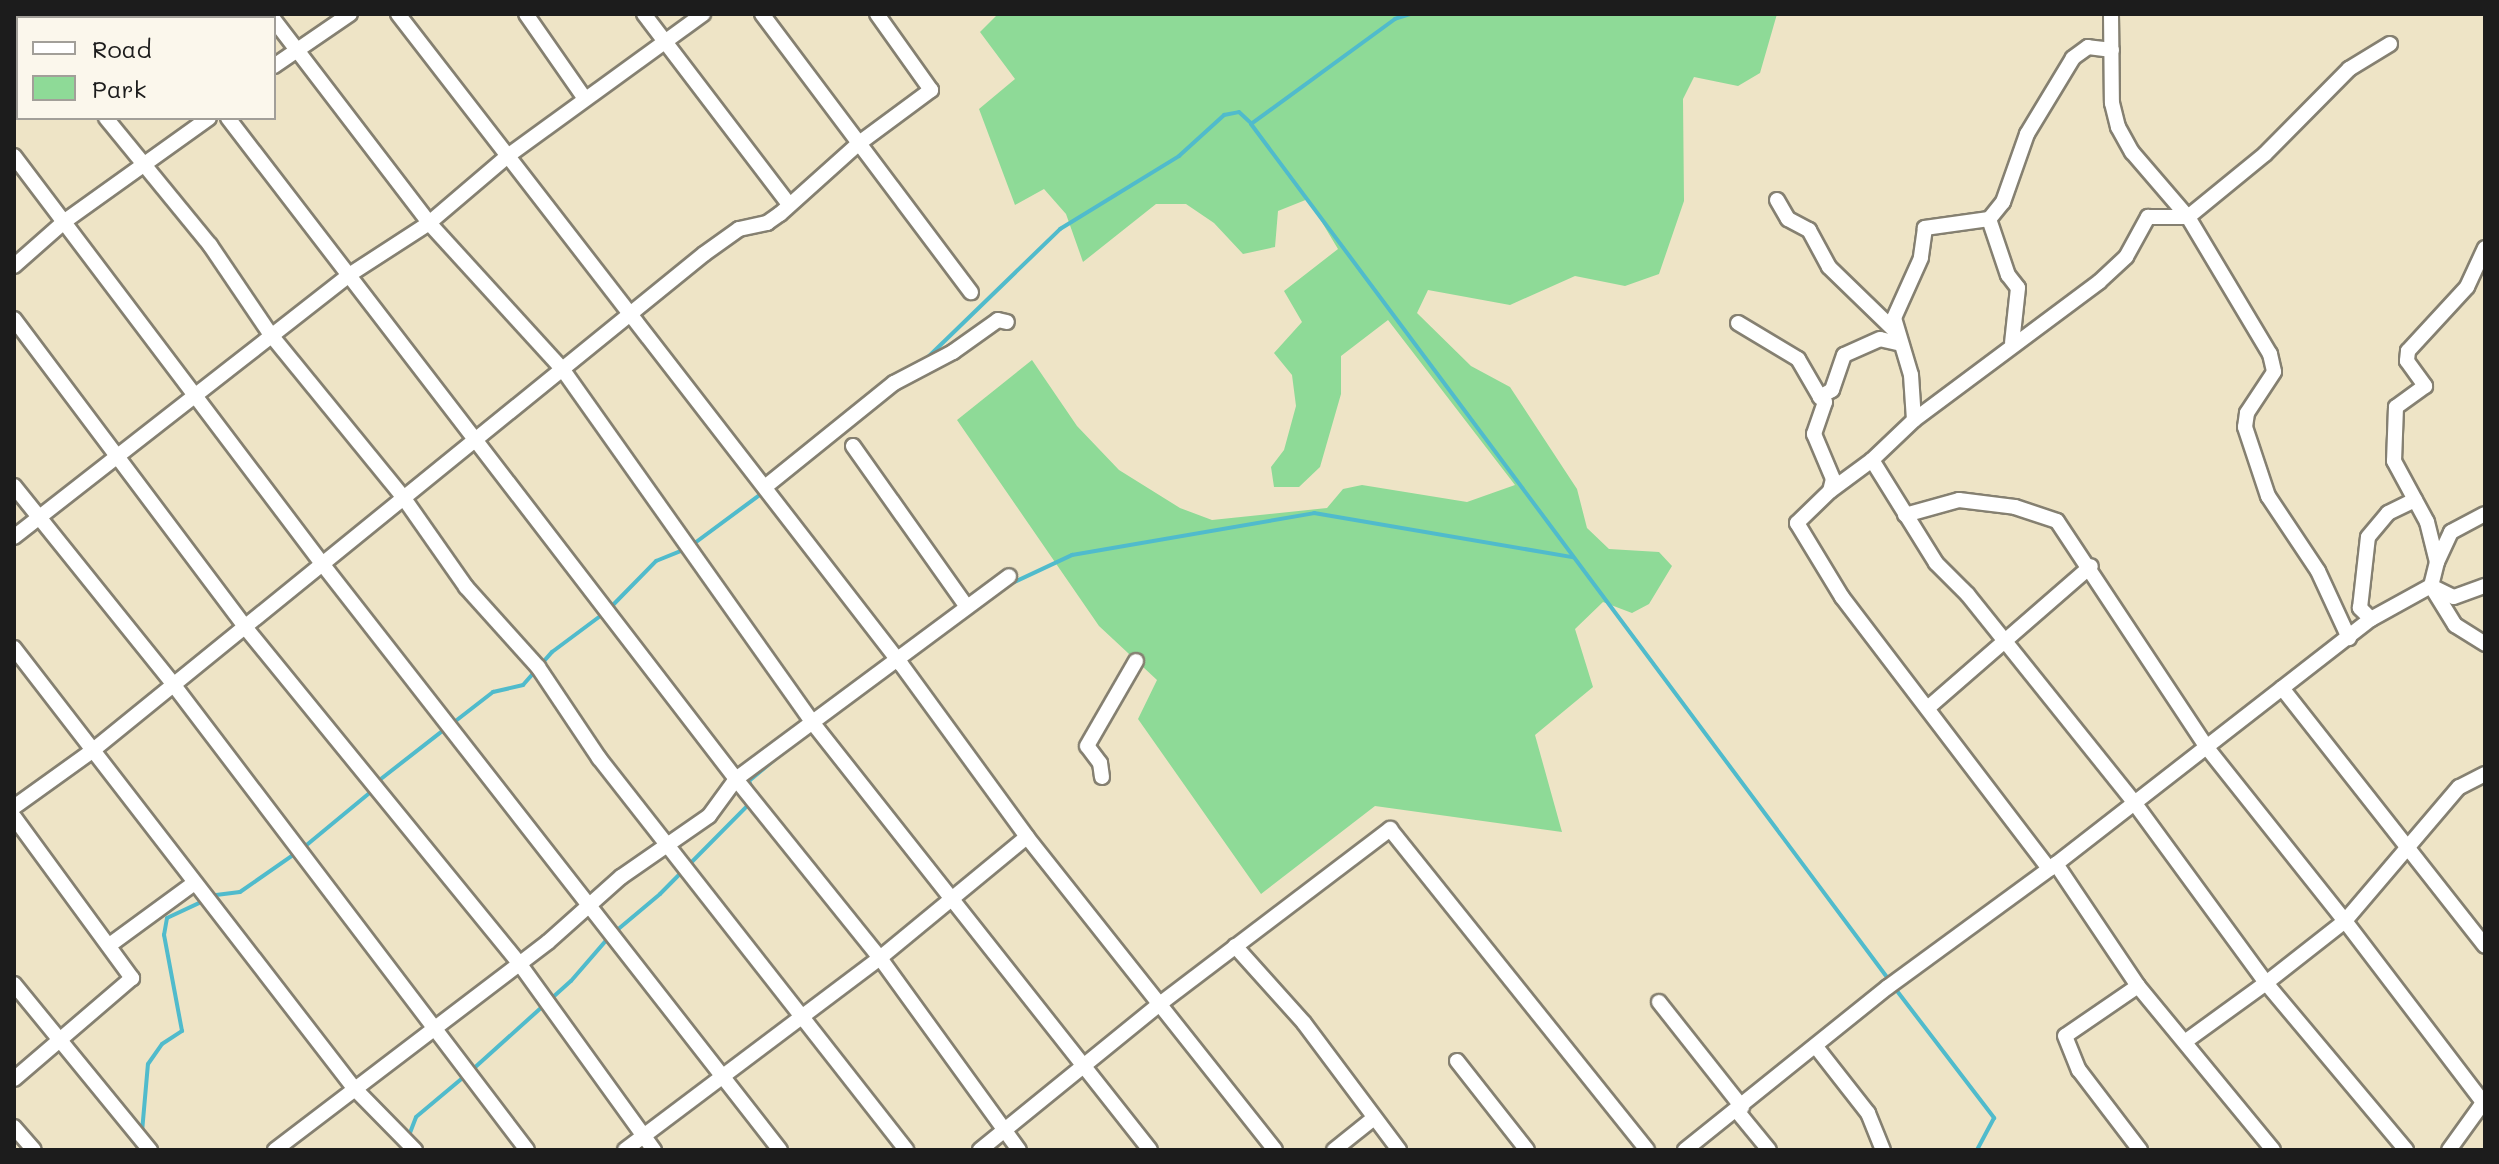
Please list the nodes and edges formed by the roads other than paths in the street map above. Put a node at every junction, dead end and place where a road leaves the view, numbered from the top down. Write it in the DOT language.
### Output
graph roads {
  1 [pos="350,14"];
  2 [pos="398,14"];
  3 [pos="526,14"];
  4 [pos="644,14"];
  5 [pos="703,14"];
  6 [pos="762,14"];
  7 [pos="877,14"];
  8 [pos="2111,14"];
  9 [pos="276,22"];
  10 [pos="664,41"];
  11 [pos="2390,44"];
  12 [pos="296,49"];
  13 [pos="2112,50"];
  14 [pos="276,64"];
  15 [pos="585,99"];
  16 [pos="107,120"];
  17 [pos="206,120"];
  18 [pos="230,120"];
  19 [pos="858,144"];
  20 [pos="509,155"];
  21 [pos="14,156"];
  22 [pos="142,169"];
  23 [pos="1777,200"];
  24 [pos="787,202"];
  25 [pos="2188,217"];
  26 [pos="1989,219"];
  27 [pos="65,221"];
  28 [pos="429,223"];
  29 [pos="2485,248"];
  30 [pos="14,266"];
  31 [pos="349,275"];
  32 [pos="971,292"];
  33 [pos="631,314"];
  34 [pos="14,319"];
  35 [pos="1007,322"];
  36 [pos="1738,323"];
  37 [pos="271,335"];
  38 [pos="1897,338"];
  39 [pos="2012,343"];
  40 [pos="563,370"];
  41 [pos="193,394"];
  42 [pos="1820,397"];
  43 [pos="1914,420"];
  44 [pos="477,441"];
  45 [pos="853,446"];
  46 [pos="118,455"];
  47 [pos="1872,460"];
  48 [pos="14,486"];
  49 [pos="765,487"];
  50 [pos="1830,491"];
  51 [pos="403,497"];
  52 [pos="2415,500"];
  53 [pos="2485,514"];
  54 [pos="1905,515"];
  55 [pos="39,519"];
  56 [pos="14,537"];
  57 [pos="320,561"];
  58 [pos="2437,562"];
  59 [pos="2091,566"];
  60 [pos="1009,576"];
  61 [pos="2431,586"];
  62 [pos="2485,586"];
  63 [pos="967,607"];
  64 [pos="2371,619"];
  65 [pos="245,627"];
  66 [pos="2349,638"];
  67 [pos="2003,641"];
  68 [pos="2485,644"];
  69 [pos="14,648"];
  70 [pos="898,661"];
  71 [pos="1136,661"];
  72 [pos="173,684"];
  73 [pos="2282,688"];
  74 [pos="1930,706"];
  75 [pos="812,722"];
  76 [pos="2208,749"];
  77 [pos="92,751"];
  78 [pos="2485,774"];
  79 [pos="1102,777"];
  80 [pos="736,779"];
  81 [pos="2133,801"];
  82 [pos="14,807"];
  83 [pos="14,817"];
  84 [pos="1027,837"];
  85 [pos="670,846"];
  86 [pos="2410,846"];
  87 [pos="2052,866"];
  88 [pos="203,894"];
  89 [pos="950,897"];
  90 [pos="588,907"];
  91 [pos="2345,921"];
  92 [pos="111,944"];
  93 [pos="1235,946"];
  94 [pos="2485,946"];
  95 [pos="880,958"];
  96 [pos="519,963"];
  97 [pos="2266,983"];
  98 [pos="14,984"];
  99 [pos="2138,986"];
  100 [pos="1659,1002"];
  101 [pos="1161,1003"];
  102 [pos="803,1017"];
  103 [pos="434,1028"];
  104 [pos="2186,1041"];
  105 [pos="57,1043"];
  106 [pos="1817,1048"];
  107 [pos="1457,1061"];
  108 [pos="1085,1065"];
  109 [pos="722,1073"];
  110 [pos="14,1079"];
  111 [pos="354,1088"];
  112 [pos="2484,1103"];
  113 [pos="1739,1109"];
  114 [pos="1374,1118"];
  115 [pos="14,1127"];
  116 [pos="1004,1131"];
  117 [pos="643,1135"];
  118 [pos="34,1150"];
  119 [pos="150,1150"];
  120 [pos="275,1150"];
  121 [pos="415,1150"];
  122 [pos="527,1150"];
  123 [pos="625,1150"];
  124 [pos="654,1150"];
  125 [pos="780,1150"];
  126 [pos="906,1150"];
  127 [pos="980,1150"];
  128 [pos="1019,1150"];
  129 [pos="1150,1150"];
  130 [pos="1275,1150"];
  131 [pos="1334,1150"];
  132 [pos="1399,1150"];
  133 [pos="1527,1150"];
  134 [pos="1647,1150"];
  135 [pos="1685,1150"];
  136 [pos="1769,1150"];
  137 [pos="1883,1150"];
  138 [pos="2140,1150"];
  139 [pos="2273,1150"];
  140 [pos="2406,1150"];
  141 [pos="2449,1150"];
  1 -- 12 [label="street"];
  2 -- 20 [label="street"];
  3 -- 15 [label="street"];
  4 -- 10 [label="street"];
  5 -- 10 [label="street"];
  6 -- 19 [label="street"];
  7 -- 19 [label="street"];
  8 -- 13 [label="street"];
  9 -- 12 [label="street"];
  10 -- 15 [label="street"];
  10 -- 24 [label="street"];
  11 -- 25 [label="street"];
  12 -- 14 [label="street"];
  12 -- 28 [label="street"];
  13 -- 25 [label="street"];
  13 -- 26 [label="street"];
  15 -- 20 [label="street"];
  16 -- 22 [label="street"];
  17 -- 22 [label="street"];
  18 -- 31 [label="street"];
  19 -- 24 [label="street"];
  19 -- 32 [label="street"];
  20 -- 28 [label="street"];
  20 -- 33 [label="street"];
  21 -- 27 [label="street"];
  22 -- 27 [label="street"];
  22 -- 37 [label="street"];
  23 -- 38 [label="street"];
  24 -- 33 [label="street"];
  25 -- 39 [label="street"];
  25 -- 66 [label="street"];
  26 -- 38 [label="street"];
  26 -- 39 [label="street"];
  27 -- 30 [label="street"];
  27 -- 41 [label="street"];
  28 -- 31 [label="street"];
  28 -- 40 [label="street"];
  29 -- 52 [label="street"];
  31 -- 37 [label="street"];
  31 -- 44 [label="street"];
  33 -- 40 [label="street"];
  33 -- 49 [label="street"];
  34 -- 46 [label="street"];
  35 -- 49 [label="street"];
  36 -- 42 [label="street"];
  37 -- 41 [label="street"];
  37 -- 51 [label="street"];
  38 -- 42 [label="street"];
  38 -- 43 [label="street"];
  39 -- 43 [label="street"];
  40 -- 44 [label="street"];
  40 -- 75 [label="street"];
  41 -- 46 [label="street"];
  41 -- 57 [label="street"];
  42 -- 50 [label="street"];
  43 -- 47 [label="street"];
  44 -- 51 [label="street"];
  44 -- 80 [label="street"];
  45 -- 63 [label="street"];
  46 -- 55 [label="street"];
  46 -- 65 [label="street"];
  47 -- 50 [label="street"];
  47 -- 54 [label="street"];
  48 -- 55 [label="street"];
  49 -- 70 [label="street"];
  50 -- 74 [label="street"];
  51 -- 57 [label="street"];
  51 -- 85 [label="street"];
  52 -- 58 [label="street"];
  52 -- 64 [label="street"];
  53 -- 58 [label="street"];
  54 -- 59 [label="street"];
  54 -- 67 [label="street"];
  55 -- 56 [label="street"];
  55 -- 72 [label="street"];
  57 -- 65 [label="street"];
  57 -- 90 [label="street"];
  58 -- 61 [label="street"];
  59 -- 67 [label="street"];
  59 -- 76 [label="street"];
  60 -- 63 [label="street"];
  61 -- 62 [label="street"];
  61 -- 64 [label="street"];
  61 -- 68 [label="street"];
  63 -- 70 [label="street"];
  64 -- 66 [label="street"];
  65 -- 72 [label="street"];
  65 -- 96 [label="street"];
  66 -- 73 [label="street"];
  67 -- 74 [label="street"];
  67 -- 81 [label="street"];
  69 -- 77 [label="street"];
  70 -- 75 [label="street"];
  70 -- 84 [label="street"];
  71 -- 79 [label="street"];
  72 -- 77 [label="street"];
  72 -- 103 [label="street"];
  73 -- 76 [label="street"];
  73 -- 86 [label="street"];
  74 -- 87 [label="street"];
  75 -- 80 [label="street"];
  75 -- 89 [label="street"];
  76 -- 81 [label="street"];
  76 -- 91 [label="street"];
  77 -- 82 [label="street"];
  77 -- 88 [label="street"];
  78 -- 86 [label="street"];
  80 -- 85 [label="street"];
  80 -- 95 [label="street"];
  81 -- 87 [label="street"];
  81 -- 97 [label="street"];
  83 -- 92 [label="street"];
  84 -- 89 [label="street"];
  84 -- 101 [label="street"];
  85 -- 90 [label="street"];
  85 -- 102 [label="street"];
  86 -- 91 [label="street"];
  86 -- 94 [label="street"];
  87 -- 99 [label="street"];
  87 -- 106 [label="street"];
  88 -- 92 [label="street"];
  88 -- 111 [label="street"];
  89 -- 95 [label="street"];
  89 -- 108 [label="street"];
  90 -- 96 [label="street"];
  90 -- 109 [label="street"];
  91 -- 97 [label="street"];
  91 -- 112 [label="street"];
  92 -- 105 [label="street"];
  93 -- 101 [label="street"];
  93 -- 114 [label="street"];
  93 -- 134 [label="street"];
  95 -- 102 [label="street"];
  95 -- 116 [label="street"];
  96 -- 103 [label="street"];
  96 -- 117 [label="street"];
  97 -- 104 [label="street"];
  97 -- 140 [label="street"];
  98 -- 105 [label="street"];
  99 -- 104 [label="street"];
  99 -- 138 [label="street"];
  100 -- 113 [label="street"];
  101 -- 108 [label="street"];
  101 -- 130 [label="street"];
  102 -- 109 [label="street"];
  102 -- 126 [label="street"];
  103 -- 111 [label="street"];
  103 -- 122 [label="street"];
  104 -- 139 [label="street"];
  105 -- 110 [label="street"];
  105 -- 119 [label="street"];
  106 -- 113 [label="street"];
  106 -- 137 [label="street"];
  107 -- 133 [label="street"];
  108 -- 116 [label="street"];
  108 -- 129 [label="street"];
  109 -- 117 [label="street"];
  109 -- 125 [label="street"];
  111 -- 120 [label="street"];
  111 -- 121 [label="street"];
  112 -- 141 [label="street"];
  113 -- 135 [label="street"];
  113 -- 136 [label="street"];
  114 -- 131 [label="street"];
  114 -- 132 [label="street"];
  115 -- 118 [label="street"];
  116 -- 127 [label="street"];
  116 -- 128 [label="street"];
  117 -- 123 [label="street"];
  117 -- 124 [label="street"];
}
